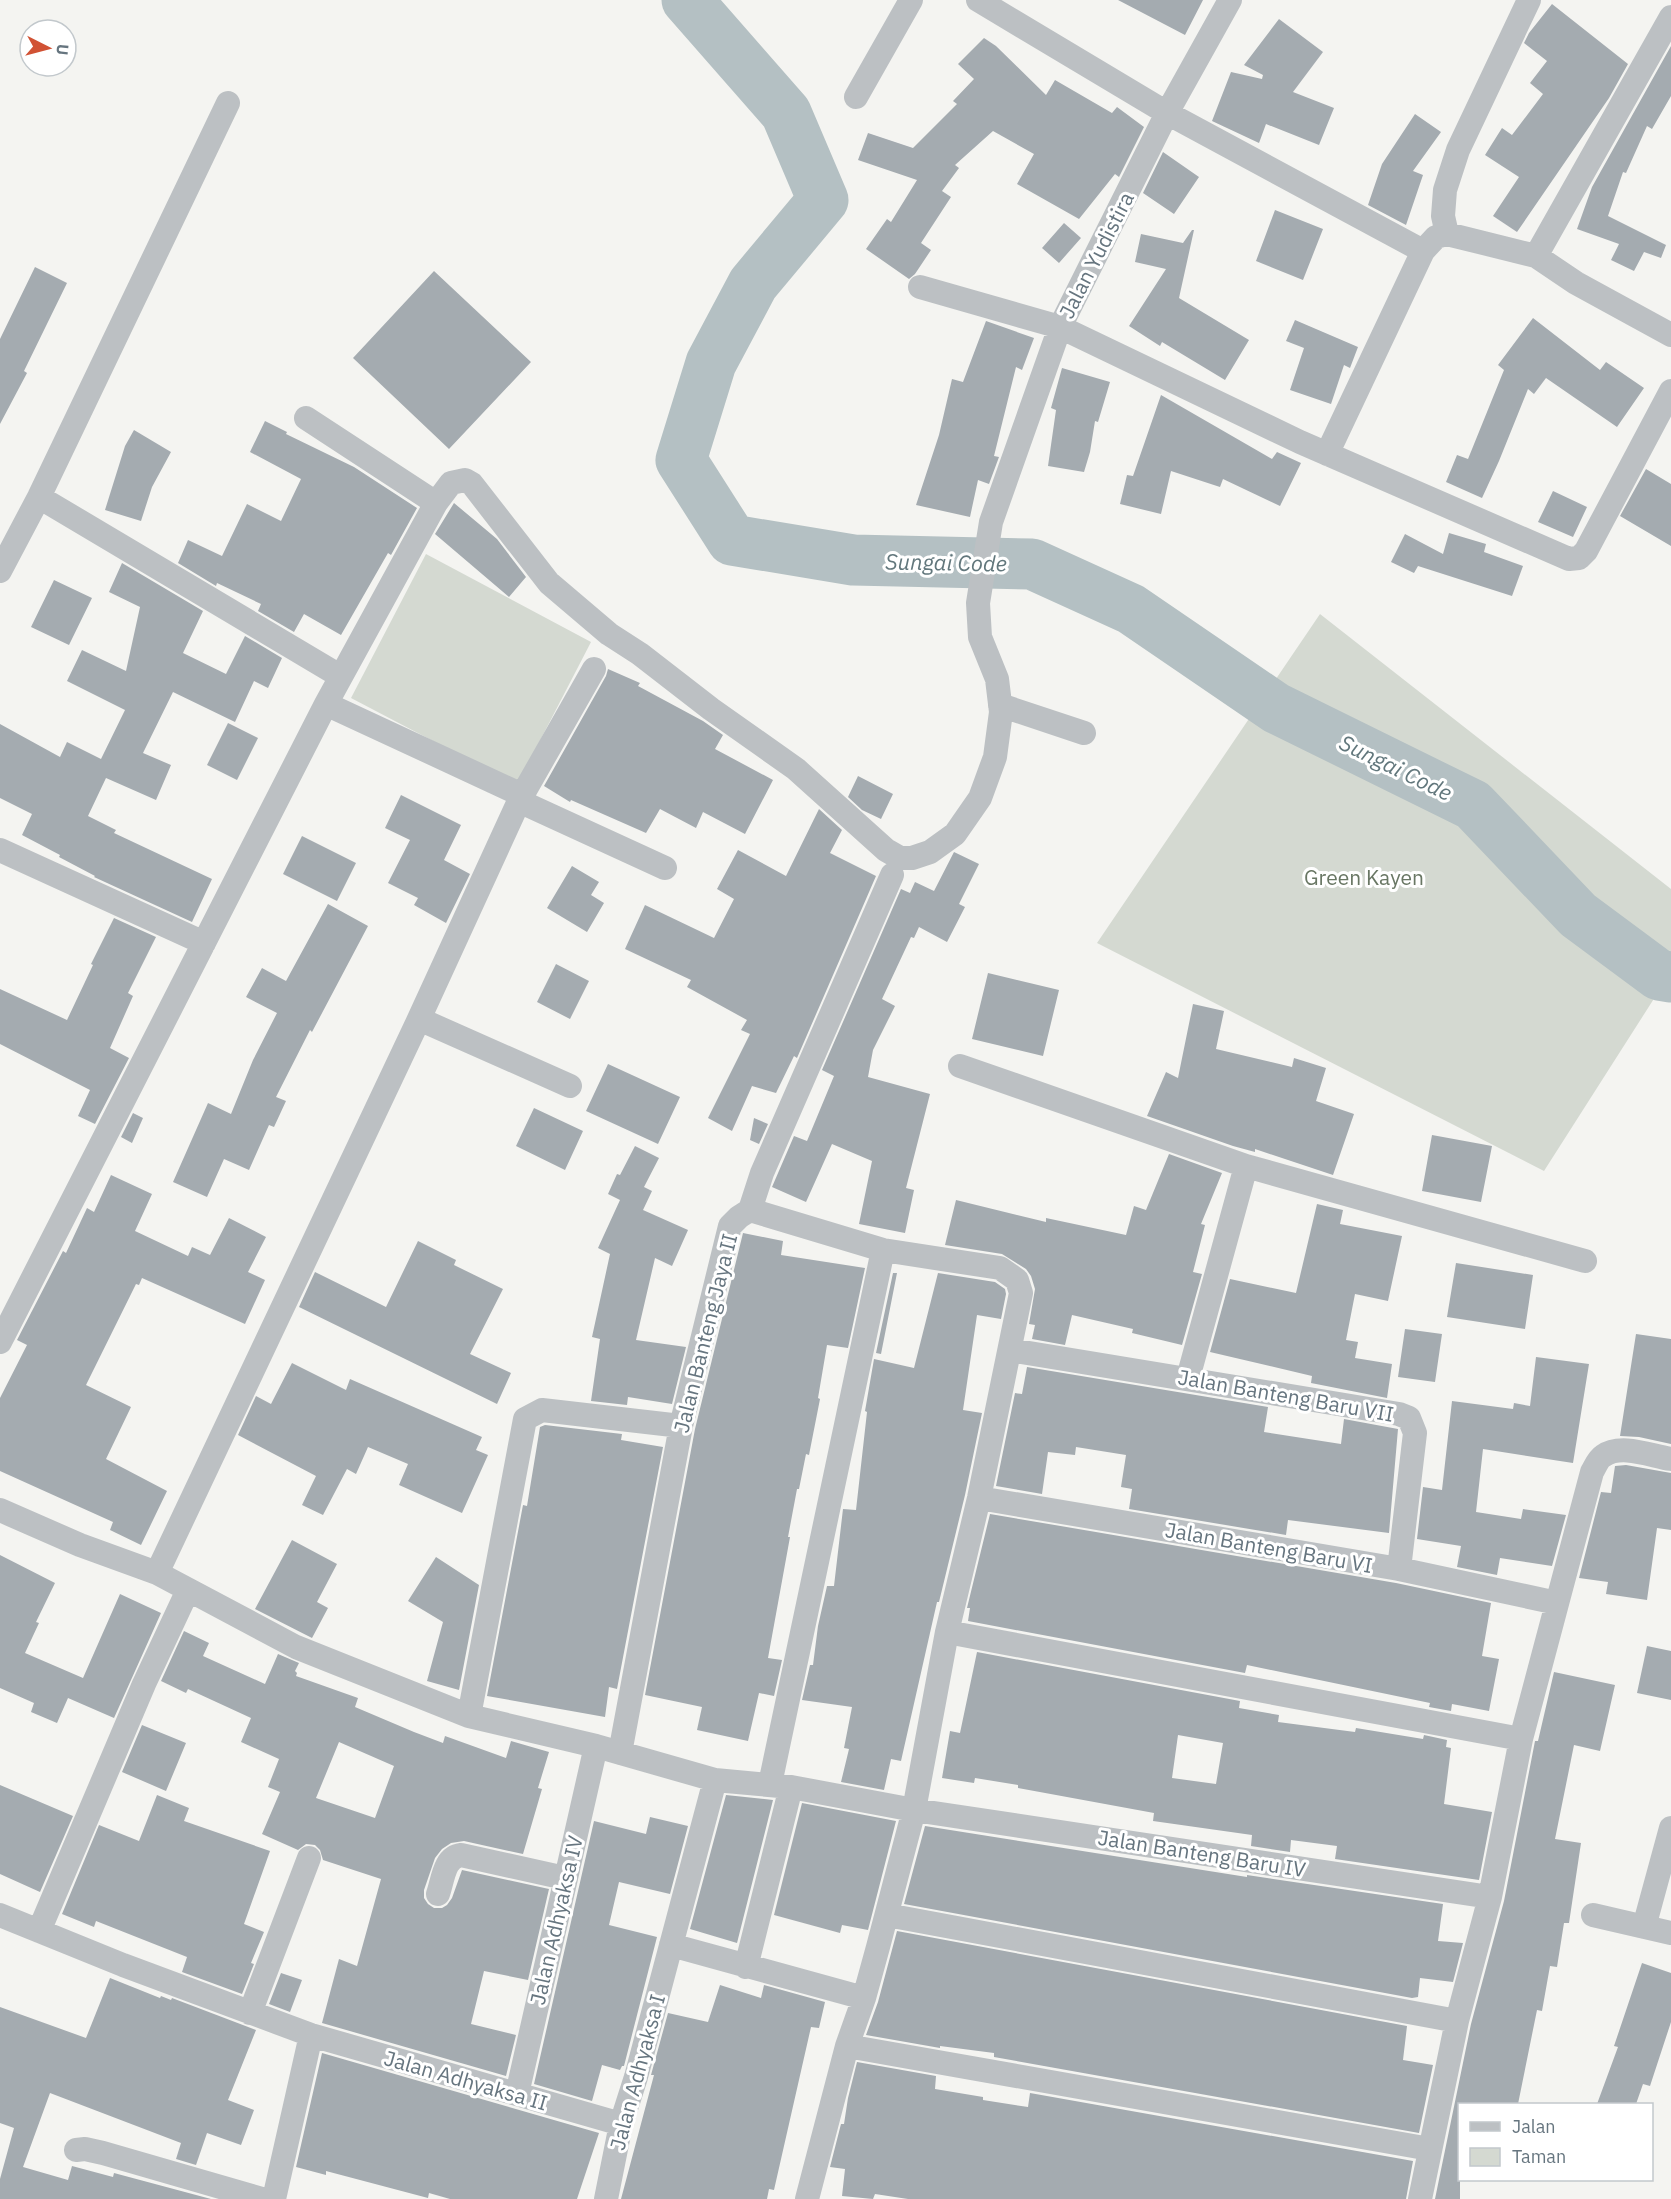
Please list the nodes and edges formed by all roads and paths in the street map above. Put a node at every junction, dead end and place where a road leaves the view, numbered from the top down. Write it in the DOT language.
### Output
graph roads {
  1 [pos="910,0"];
  2 [pos="978,0"];
  3 [pos="1230,0"];
  4 [pos="1530,0"];
  5 [pos="1671,17"];
  6 [pos="856,97"];
  7 [pos="228,104"];
  8 [pos="1167,113"];
  9 [pos="1447,234"];
  10 [pos="1423,250"];
  11 [pos="1536,256"];
  12 [pos="920,287"];
  13 [pos="1060,327"];
  14 [pos="1671,335"];
  15 [pos="1671,391"];
  16 [pos="306,418"];
  17 [pos="1327,454"];
  18 [pos="39,497"];
  19 [pos="436,503"];
  20 [pos="0,571"];
  21 [pos="594,669"];
  22 [pos="340,676"];
  23 [pos="326,704"];
  24 [pos="1000,705"];
  25 [pos="1084,733"];
  26 [pos="521,798"];
  27 [pos="0,850"];
  28 [pos="665,868"];
  29 [pos="892,875"];
  30 [pos="204,943"];
  31 [pos="419,1018"];
  32 [pos="960,1066"];
  33 [pos="570,1086"];
  34 [pos="1246,1166"];
  35 [pos="750,1210"];
  36 [pos="883,1250"];
  37 [pos="1585,1261"];
  38 [pos="8,1310"];
  39 [pos="0,1342"];
  40 [pos="1010,1350"];
  41 [pos="1188,1378"];
  42 [pos="681,1426"];
  43 [pos="1671,1459"];
  44 [pos="979,1498"];
  45 [pos="0,1510"];
  46 [pos="1399,1569"];
  47 [pos="157,1573"];
  48 [pos="188,1590"];
  49 [pos="1557,1603"];
  50 [pos="947,1632"];
  51 [pos="469,1716"];
  52 [pos="1521,1739"];
  53 [pos="596,1746"];
  54 [pos="620,1753"];
  55 [pos="715,1780"];
  56 [pos="781,1785"];
  57 [pos="914,1810"];
  58 [pos="1671,1828"];
  59 [pos="309,1858"];
  60 [pos="565,1878"];
  61 [pos="438,1894"];
  62 [pos="1490,1897"];
  63 [pos="0,1915"];
  64 [pos="887,1915"];
  65 [pos="1593,1915"];
  66 [pos="1644,1927"];
  67 [pos="39,1931"];
  68 [pos="1671,1934"];
  69 [pos="671,1945"];
  70 [pos="746,1967"];
  71 [pos="864,1998"];
  72 [pos="250,2013"];
  73 [pos="1457,2021"];
  74 [pos="311,2036"];
  75 [pos="847,2046"];
  76 [pos="517,2094"];
  77 [pos="621,2124"];
  78 [pos="1430,2149"];
  79 [pos="76,2150"];
  80 [pos="262,2199"];
  81 [pos="274,2199"];
  82 [pos="606,2199"];
  83 [pos="807,2199"];
  84 [pos="1420,2199"];
  1 -- 6 [label="street"];
  2 -- 8 [label="street"];
  3 -- 8 [label="street, Jalan Yudistira"];
  4 -- 9 [label="street"];
  5 -- 11 [label="street"];
  7 -- 18 [label="street"];
  8 -- 10 [label="street"];
  8 -- 13 [label="street, Jalan Yudistira"];
  9 -- 10 [label="street"];
  9 -- 11 [label="street"];
  10 -- 17 [label="street"];
  11 -- 14 [label="street"];
  12 -- 13 [label="street"];
  13 -- 17 [label="street"];
  13 -- 24 [label="street, Jalan Yudistira"];
  15 -- 17 [label="street"];
  16 -- 19 [label="street"];
  18 -- 20 [label="street"];
  18 -- 22 [label="street"];
  19 -- 22 [label="street"];
  19 -- 24 [label="street, Jalan Yudistira"];
  21 -- 26 [label="street"];
  22 -- 23 [label="street"];
  23 -- 26 [label="street"];
  23 -- 30 [label="street"];
  24 -- 25 [label="street"];
  26 -- 28 [label="street"];
  26 -- 31 [label="street"];
  27 -- 30 [label="street"];
  29 -- 35 [label="street, Jalan Banteng Jaya II"];
  30 -- 38 [label="street"];
  31 -- 33 [label="street"];
  31 -- 47 [label="street"];
  32 -- 34 [label="street"];
  34 -- 37 [label="street"];
  34 -- 41 [label="street"];
  35 -- 36 [label="street"];
  35 -- 42 [label="street, Jalan Banteng Jaya II"];
  36 -- 40 [label="street"];
  36 -- 56 [label="street"];
  38 -- 39 [label="street"];
  40 -- 41 [label="street, Jalan Banteng Baru VII"];
  40 -- 44 [label="street"];
  41 -- 46 [label="street, Jalan Banteng Baru VII"];
  42 -- 51 [label="street"];
  42 -- 54 [label="street, Jalan Banteng Jaya II"];
  43 -- 49 [label="street"];
  44 -- 46 [label="street, Jalan Banteng Baru VI"];
  44 -- 50 [label="street"];
  45 -- 47 [label="street, Jalan Banteng Baru IV"];
  46 -- 49 [label="street, Jalan Banteng Baru VI"];
  47 -- 48 [label="street, Jalan Banteng Baru IV"];
  48 -- 51 [label="street, Jalan Banteng Baru IV"];
  48 -- 67 [label="street"];
  49 -- 52 [label="street"];
  50 -- 52 [label="street"];
  50 -- 57 [label="street"];
  51 -- 53 [label="street, Jalan Banteng Baru IV"];
  52 -- 62 [label="street"];
  53 -- 54 [label="street, Jalan Banteng Baru IV"];
  53 -- 60 [label="street, Jalan Adhyaksa IV"];
  54 -- 55 [label="street, Jalan Banteng Baru IV"];
  55 -- 56 [label="street, Jalan Banteng Baru IV"];
  55 -- 69 [label="street, Jalan Adhyaksa I"];
  56 -- 57 [label="street, Jalan Banteng Baru IV"];
  56 -- 70 [label="street"];
  57 -- 62 [label="street, Jalan Banteng Baru IV"];
  57 -- 64 [label="street"];
  58 -- 66 [label="street"];
  59 -- 72 [label="street"];
  60 -- 61 [label="street"];
  60 -- 76 [label="street, Jalan Adhyaksa IV"];
  62 -- 73 [label="street"];
  63 -- 67 [label="street, Jalan Adhyaksa II"];
  64 -- 71 [label="street"];
  64 -- 73 [label="street"];
  65 -- 66 [label="street"];
  66 -- 68 [label="street"];
  67 -- 72 [label="street, Jalan Adhyaksa II"];
  69 -- 70 [label="street"];
  69 -- 77 [label="street, Jalan Adhyaksa I"];
  70 -- 71 [label="street"];
  71 -- 75 [label="street"];
  72 -- 74 [label="street, Jalan Adhyaksa II"];
  73 -- 78 [label="street"];
  74 -- 76 [label="street, Jalan Adhyaksa II"];
  74 -- 81 [label="street"];
  75 -- 78 [label="street"];
  75 -- 83 [label="street"];
  76 -- 77 [label="street, Jalan Adhyaksa II"];
  77 -- 82 [label="street, Jalan Adhyaksa I"];
  78 -- 84 [label="street"];
  79 -- 80 [label="street"];
}
